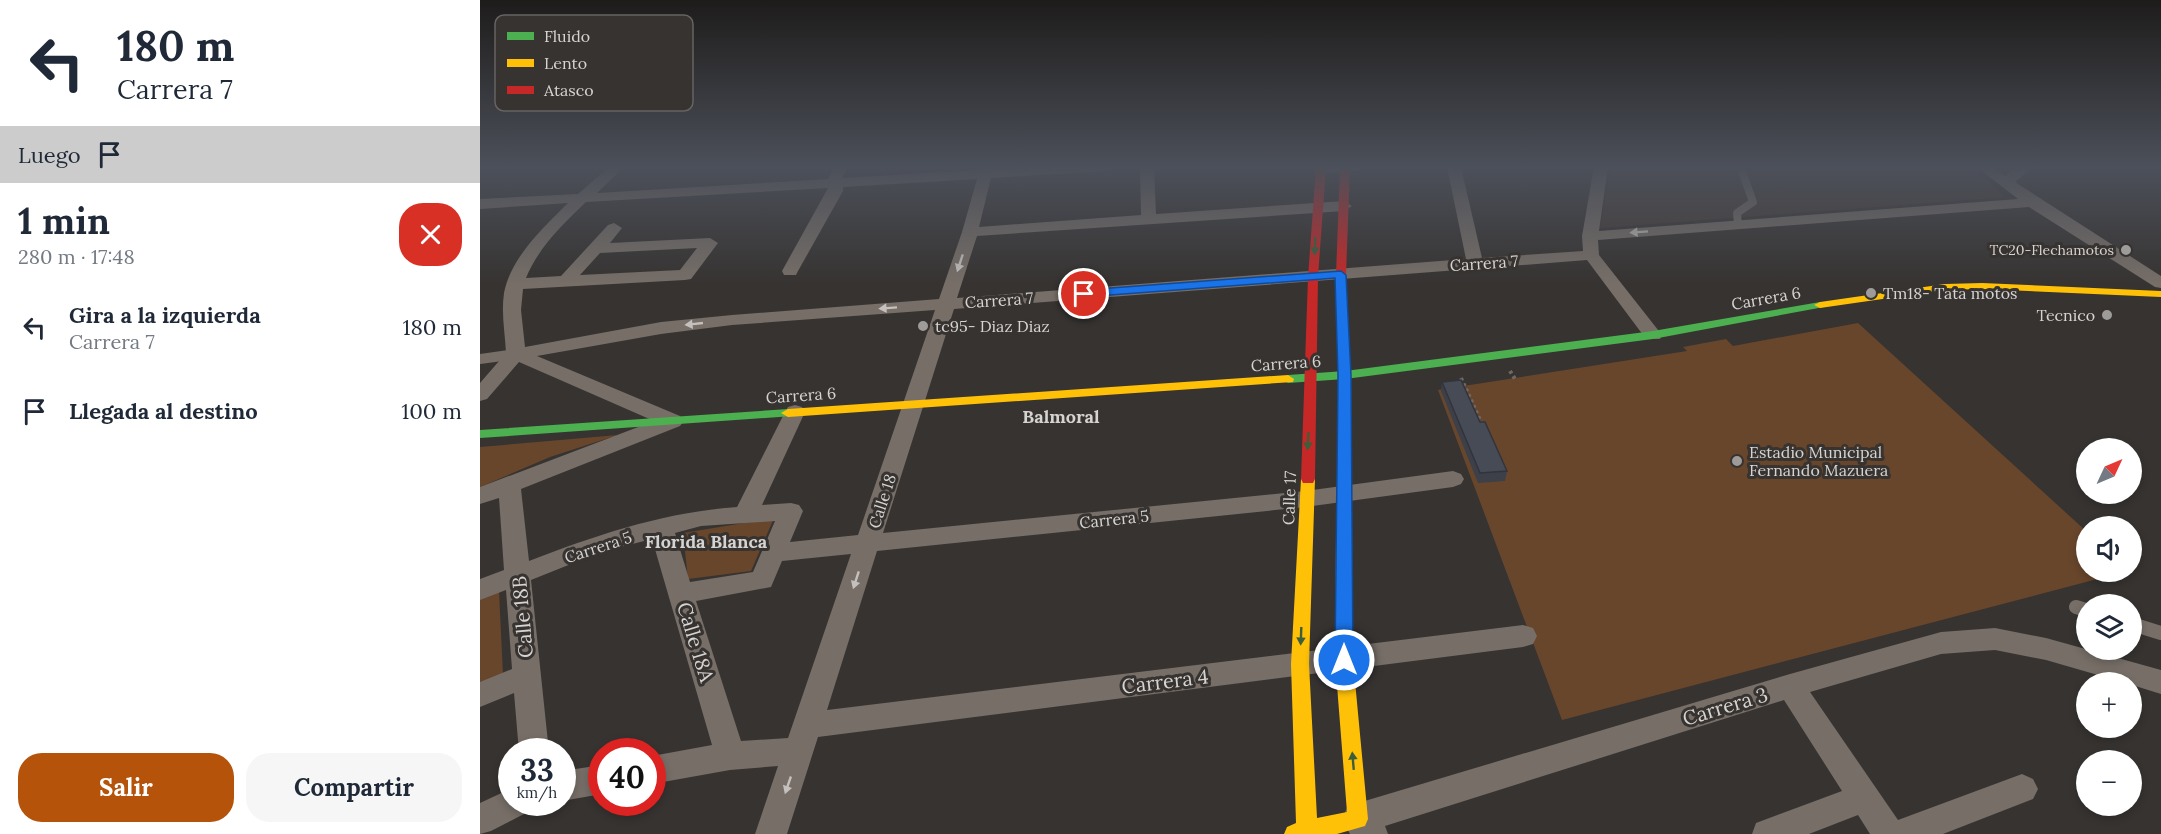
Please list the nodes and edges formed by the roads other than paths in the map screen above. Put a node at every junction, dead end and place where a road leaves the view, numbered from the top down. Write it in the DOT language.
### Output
graph roads {
  1 [pos="574,206"];
  2 [pos="827,206"];
  3 [pos="977,206"];
  4 [pos="1148,206"];
  5 [pos="1344,206"];
  6 [pos="1463,206"];
  7 [pos="1595,206"];
  8 [pos="1747,206"];
  9 [pos="1982,206"];
  10 [pos="2038,206"];
  11 [pos="1317,208"];
  12 [pos="1149,220"];
  13 [pos="1738,225"];
  14 [pos="614,228"];
  15 [pos="970,232"];
  16 [pos="1590,236"];
  17 [pos="597,248"];
  18 [pos="1591,255"];
  19 [pos="1475,263"];
  20 [pos="790,271"];
  21 [pos="1341,275"];
  22 [pos="1313,276"];
  23 [pos="565,282"];
  24 [pos="2161,283"];
  25 [pos="514,284"];
  26 [pos="2161,294"];
  27 [pos="946,304"];
  28 [pos="1653,335"];
  29 [pos="516,354"];
  30 [pos="480,359"];
  31 [pos="1345,375"];
  32 [pos="1312,377"];
  33 [pos="480,395"];
  34 [pos="913,404"];
  35 [pos="795,412"];
  36 [pos="673,421"];
  37 [pos="480,434"];
  38 [pos="1453,479"];
  39 [pos="509,483"];
  40 [pos="1344,494"];
  41 [pos="480,496"];
  42 [pos="1305,499"];
  43 [pos="746,513"];
  44 [pos="661,528"];
  45 [pos="867,544"];
  46 [pos="773,554"];
  47 [pos="518,575"];
  48 [pos="480,590"];
  49 [pos="681,593"];
  50 [pos="2142,627"];
  51 [pos="2161,633"];
  52 [pos="1523,636"];
  53 [pos="1344,660"];
  54 [pos="1300,664"];
  55 [pos="527,675"];
  56 [pos="2161,682"];
  57 [pos="1790,686"];
  58 [pos="480,695"];
  59 [pos="533,738"];
  60 [pos="804,738"];
  61 [pos="730,756"];
  62 [pos="666,767"];
  63 [pos="2022,789"];
  64 [pos="1864,798"];
  65 [pos="498,810"];
  66 [pos="480,820"];
  67 [pos="1365,826"];
  68 [pos="1301,832"];
  69 [pos="771,834"];
  70 [pos="1768,834"];
  71 [pos="1889,834"];
  72 [pos="1902,834"];
  1 -- 25 [label="street"];
  2 -- 20 [label="street"];
  3 -- 15 [label="street, Calle 18"];
  4 -- 12 [label="street"];
  5 -- 11 [label="street"];
  5 -- 21 [label="street"];
  6 -- 19 [label="street"];
  7 -- 16 [label="street"];
  8 -- 13 [label="lane"];
  9 -- 13 [label="street"];
  10 -- 24 [label="street"];
  11 -- 12 [label="street"];
  11 -- 22 [label="street, Calle 17, one-way"];
  12 -- 15 [label="street"];
  13 -- 16 [label="street, one-way"];
  14 -- 17 [label="street"];
  15 -- 27 [label="street, Calle 18, one-way"];
  16 -- 18 [label="street"];
  17 -- 23 [label="street"];
  17 -- 23 [label="street"];
  18 -- 19 [label="street, Carrera 7"];
  18 -- 28 [label="street"];
  19 -- 21 [label="street, Carrera 7"];
  21 -- 22 [label="street, Carrera 7"];
  21 -- 31 [label="street"];
  22 -- 27 [label="street, Carrera 7"];
  22 -- 32 [label="street, Calle 17"];
  23 -- 25 [label="street"];
  25 -- 29 [label="street"];
  26 -- 28 [label="street, Carrera 6"];
  27 -- 29 [label="street, Carrera 7, one-way"];
  27 -- 34 [label="street, Calle 18"];
  28 -- 31 [label="street, Carrera 6"];
  29 -- 30 [label="lane"];
  29 -- 33 [label="street"];
  29 -- 36 [label="street"];
  31 -- 32 [label="street, Carrera 6"];
  31 -- 40 [label="street"];
  32 -- 34 [label="street, Carrera 6"];
  32 -- 42 [label="street, Calle 17, one-way"];
  34 -- 35 [label="street, Carrera 6"];
  34 -- 45 [label="street, Calle 18"];
  35 -- 36 [label="street, Carrera 6"];
  35 -- 43 [label="street"];
  36 -- 37 [label="street, Carrera 6"];
  36 -- 39 [label="street"];
  38 -- 40 [label="street, Carrera 5"];
  39 -- 41 [label="street"];
  39 -- 47 [label="street, Calle 18B"];
  40 -- 42 [label="street, Carrera 5"];
  40 -- 53 [label="street"];
  42 -- 45 [label="street, Carrera 5"];
  42 -- 54 [label="street, Calle 17, one-way"];
  43 -- 44 [label="street, Carrera 5"];
  43 -- 46 [label="street, Carrera 5"];
  44 -- 47 [label="street, Carrera 5"];
  44 -- 49 [label="street, Calle 18A"];
  45 -- 46 [label="street, Carrera 5"];
  45 -- 60 [label="street, Calle 18, one-way"];
  46 -- 49 [label="street"];
  47 -- 48 [label="street, Carrera 5"];
  47 -- 55 [label="street, Calle 18B"];
  49 -- 61 [label="street, Calle 18A"];
  50 -- 51 [label="lane"];
  52 -- 53 [label="street, Carrera 4"];
  53 -- 54 [label="street, Carrera 4"];
  67 -- 53 [label="street, one-way"];
  54 -- 60 [label="street, Carrera 4"];
  54 -- 68 [label="street, Calle 17"];
  55 -- 58 [label="street"];
  55 -- 59 [label="street, Calle 18B"];
  56 -- 57 [label="street, Carrera 3"];
  57 -- 64 [label="street"];
  57 -- 67 [label="street, Carrera 3"];
  60 -- 61 [label="street, Carrera 4"];
  60 -- 69 [label="street, Calle 18, one-way"];
  61 -- 62 [label="street, Carrera 4"];
  63 -- 72 [label="street"];
  64 -- 70 [label="street"];
  64 -- 71 [label="street"];
  65 -- 66 [label="street"];
  67 -- 68 [label="street, Carrera 3"];
}
